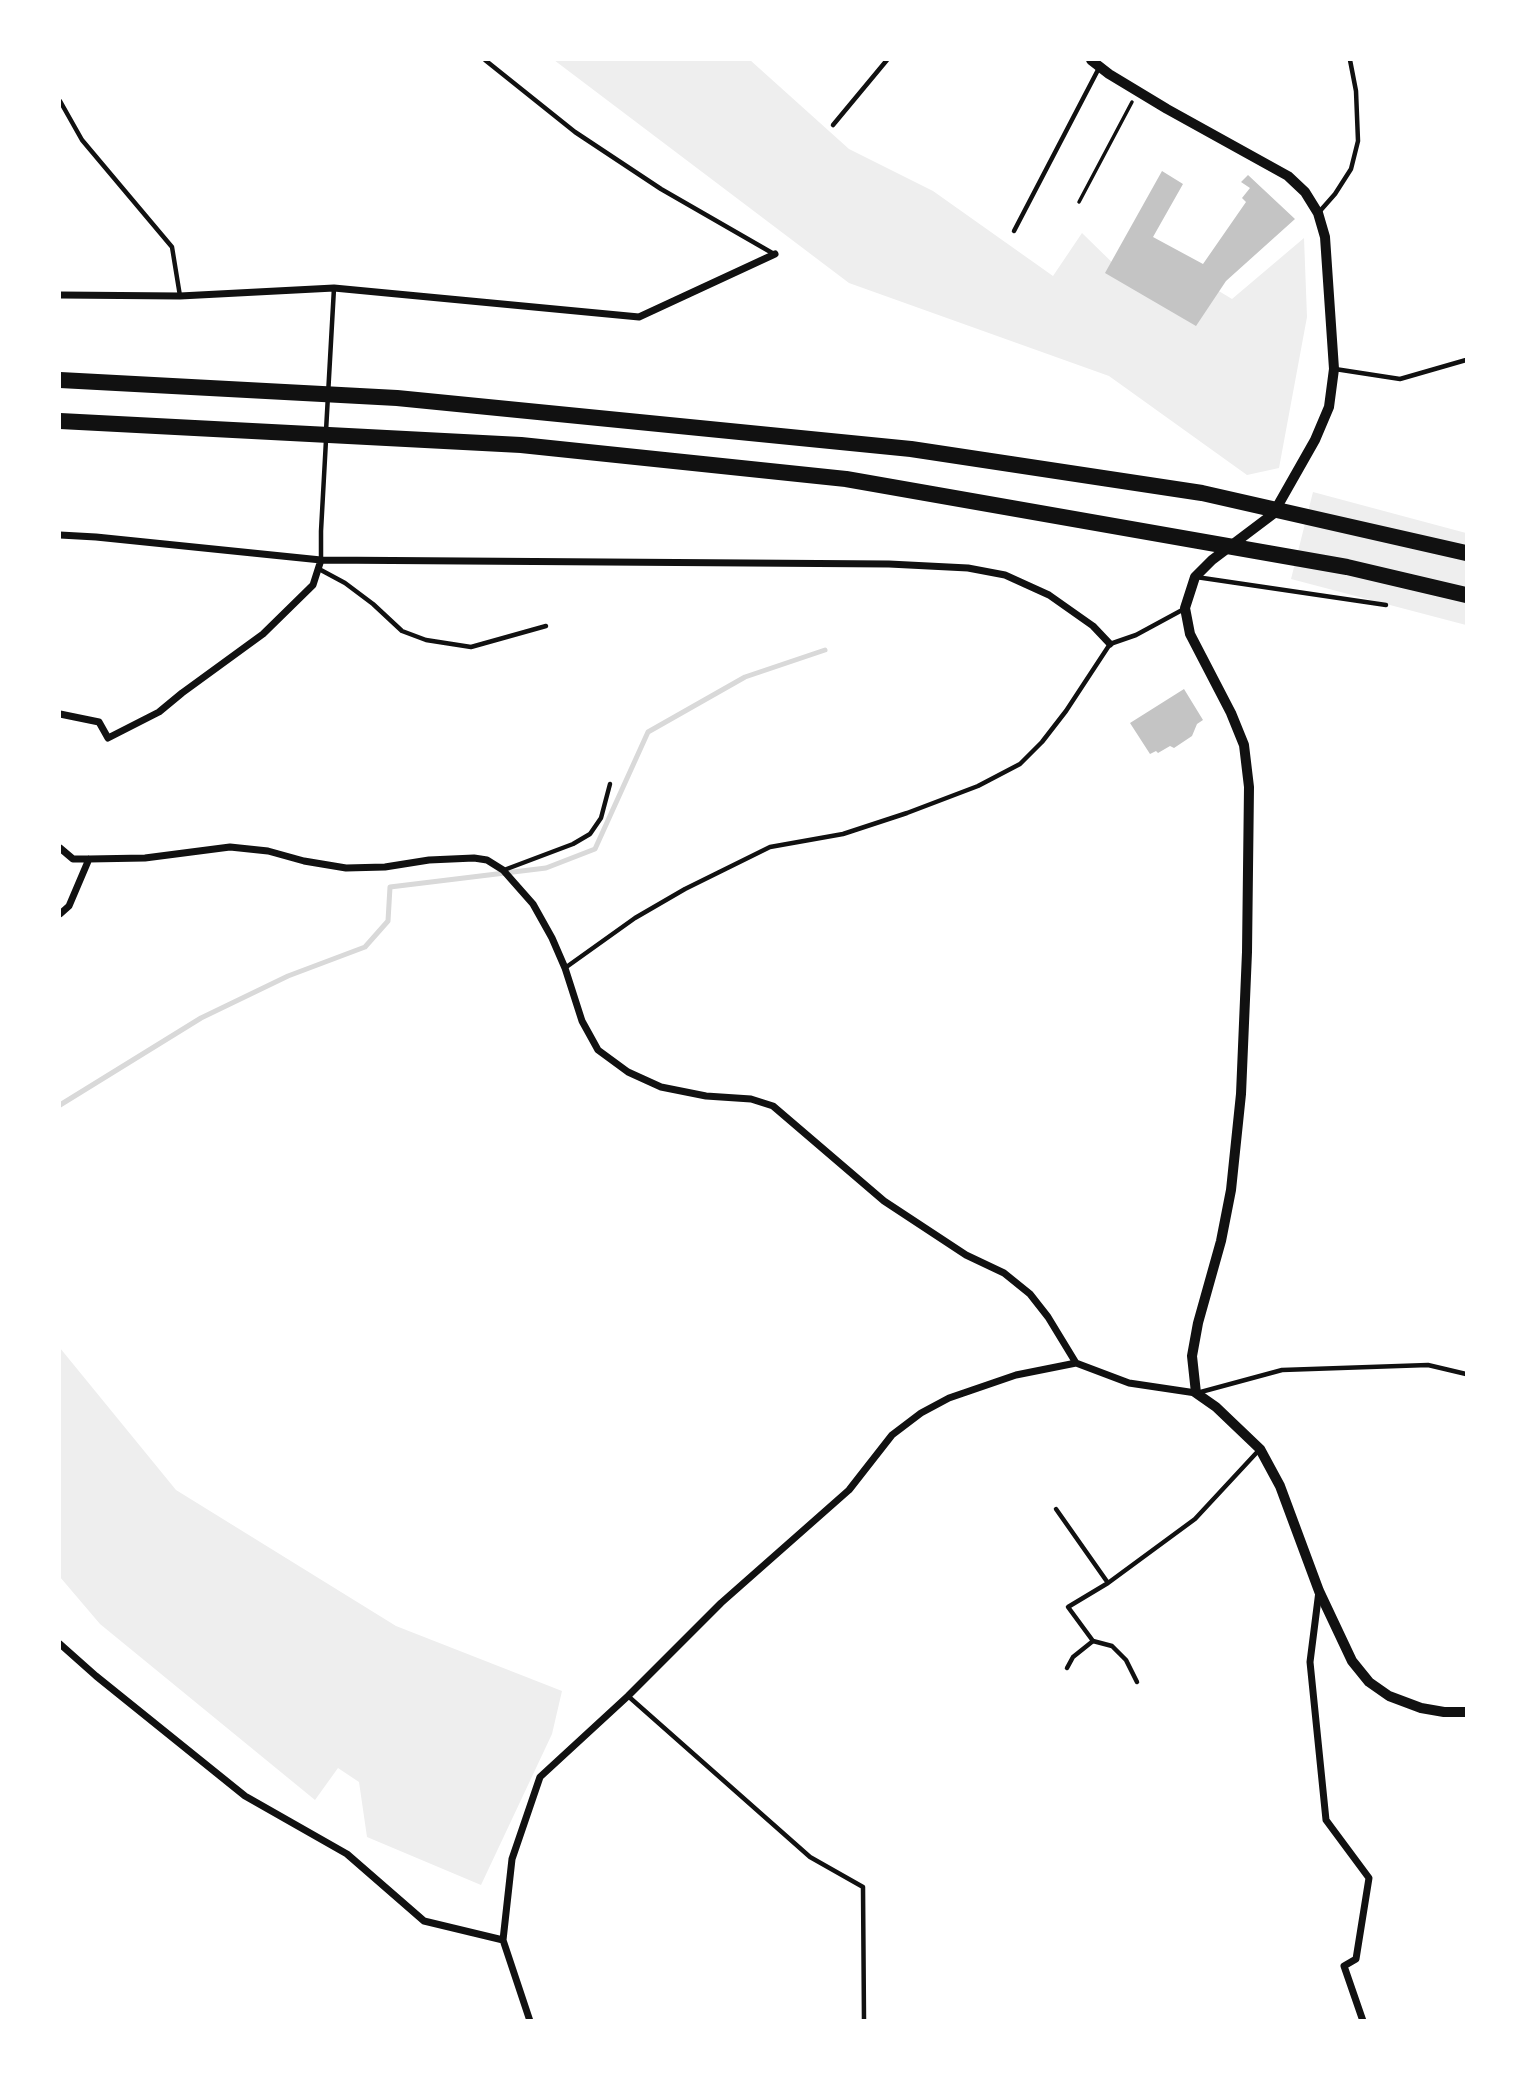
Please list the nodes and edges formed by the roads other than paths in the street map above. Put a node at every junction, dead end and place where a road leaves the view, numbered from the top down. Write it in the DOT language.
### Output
graph roads {
  1 [pos="485,60"];
  2 [pos="887,60"];
  3 [pos="1350,60"];
  4 [pos="1096,63"];
  5 [pos="60,101"];
  6 [pos="833,125"];
  7 [pos="1318,213"];
  8 [pos="1014,231"];
  9 [pos="775,254"];
  10 [pos="334,288"];
  11 [pos="60,295"];
  12 [pos="180,296"];
  13 [pos="1466,360"];
  14 [pos="1334,369"];
  15 [pos="60,380"];
  16 [pos="60,421"];
  17 [pos="60,535"];
  18 [pos="1466,553"];
  19 [pos="321,560"];
  20 [pos="319,569"];
  21 [pos="1195,577"];
  22 [pos="1466,595"];
  23 [pos="1386,605"];
  24 [pos="1185,608"];
  25 [pos="546,626"];
  26 [pos="1110,644"];
  27 [pos="60,714"];
  28 [pos="610,784"];
  29 [pos="60,848"];
  30 [pos="89,859"];
  31 [pos="503,870"];
  32 [pos="60,914"];
  33 [pos="565,968"];
  34 [pos="1076,1363"];
  35 [pos="1466,1374"];
  36 [pos="1196,1393"];
  37 [pos="1260,1449"];
  38 [pos="1056,1509"];
  39 [pos="1108,1583"];
  40 [pos="1319,1591"];
  41 [pos="1093,1641"];
  42 [pos="60,1644"];
  43 [pos="1067,1668"];
  44 [pos="1137,1682"];
  45 [pos="628,1696"];
  46 [pos="1466,1712"];
  47 [pos="503,1940"];
  48 [pos="530,2021"];
  49 [pos="864,2021"];
  50 [pos="1363,2021"];
  1 -- 9 [label="lane"];
  2 -- 6 [label="lane"];
  3 -- 7 [label="lane"];
  4 -- 7 [label="street"];
  4 -- 8 [label="lane"];
  5 -- 12 [label="lane"];
  7 -- 14 [label="street"];
  9 -- 10 [label="street"];
  10 -- 12 [label="street"];
  10 -- 19 [label="lane"];
  11 -- 12 [label="street"];
  13 -- 14 [label="lane"];
  14 -- 21 [label="street"];
  15 -- 18 [label="highway"];
  16 -- 22 [label="highway"];
  17 -- 19 [label="street"];
  19 -- 20 [label="street"];
  19 -- 26 [label="street"];
  20 -- 25 [label="lane"];
  20 -- 27 [label="street"];
  21 -- 23 [label="lane"];
  21 -- 24 [label="street"];
  24 -- 26 [label="lane"];
  24 -- 36 [label="street"];
  26 -- 33 [label="lane"];
  28 -- 31 [label="lane"];
  29 -- 30 [label="street"];
  30 -- 31 [label="street"];
  30 -- 32 [label="street"];
  31 -- 33 [label="street"];
  33 -- 34 [label="street"];
  34 -- 36 [label="street"];
  34 -- 45 [label="street"];
  35 -- 36 [label="lane"];
  36 -- 37 [label="street"];
  37 -- 39 [label="lane"];
  37 -- 40 [label="street"];
  38 -- 39 [label="lane"];
  39 -- 41 [label="lane"];
  40 -- 46 [label="street"];
  40 -- 50 [label="street"];
  41 -- 43 [label="lane"];
  41 -- 44 [label="lane"];
  42 -- 47 [label="street"];
  45 -- 47 [label="street"];
  45 -- 49 [label="lane"];
  47 -- 48 [label="street"];
}
